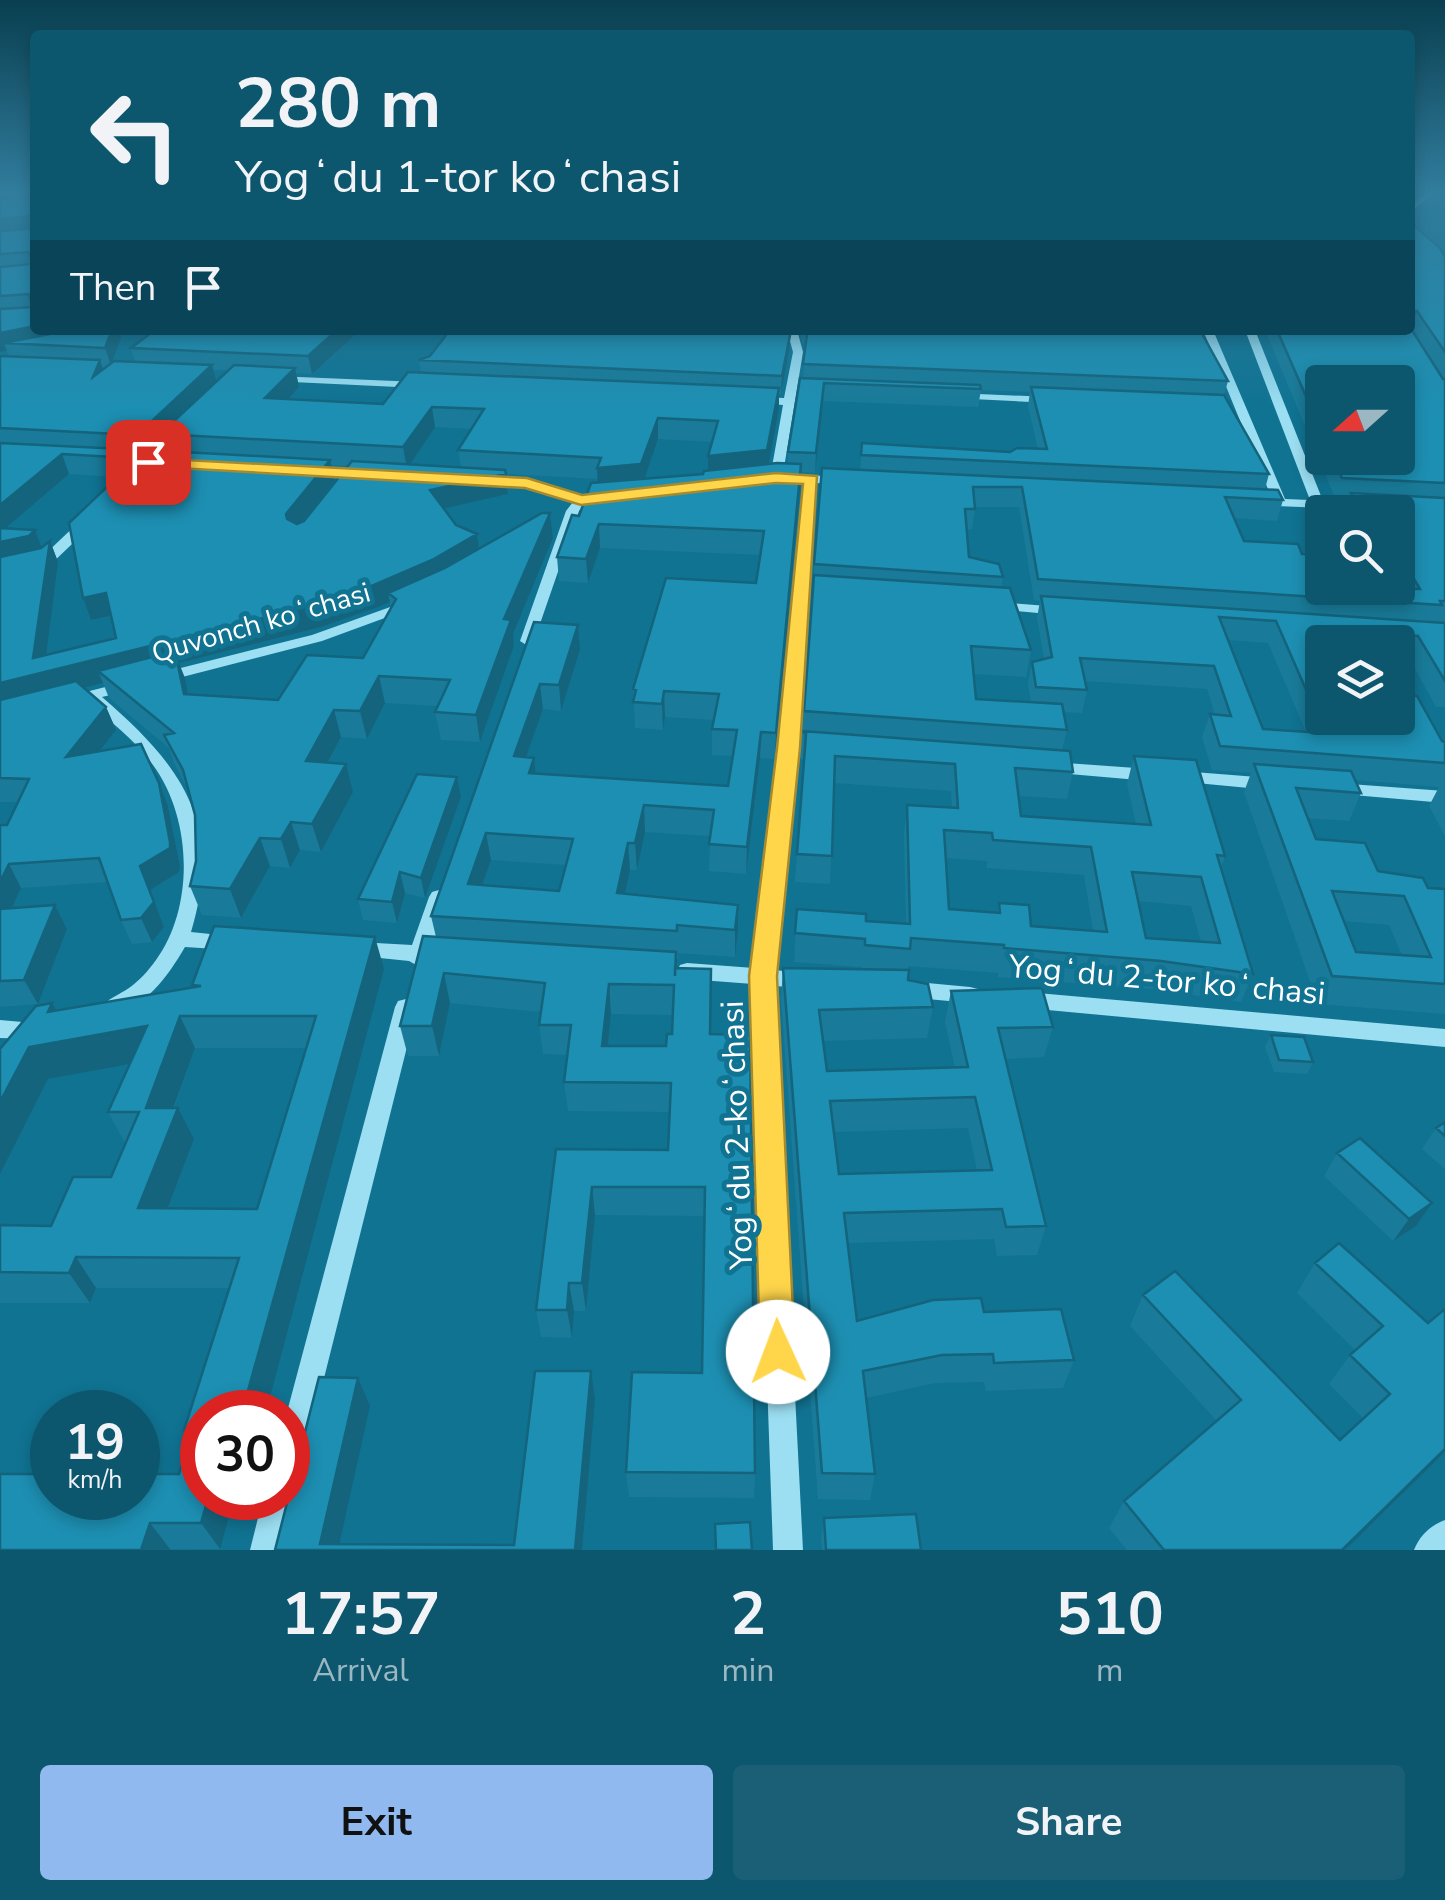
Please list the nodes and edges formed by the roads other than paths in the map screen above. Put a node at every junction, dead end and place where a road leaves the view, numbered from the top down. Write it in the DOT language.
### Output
graph roads {
  1 [pos="108,335"];
  2 [pos="794,335"];
  3 [pos="1198,335"];
  4 [pos="1210,335"];
  5 [pos="1252,335"];
  6 [pos="1192,336"];
  7 [pos="91,338"];
  8 [pos="256,378"];
  9 [pos="434,386"];
  10 [pos="811,390"];
  11 [pos="790,395"];
  12 [pos="948,396"];
  13 [pos="750,400"];
  14 [pos="1065,400"];
  15 [pos="1221,407"];
  16 [pos="1241,408"];
  17 [pos="776,478"];
  18 [pos="468,480"];
  19 [pos="758,480"];
  20 [pos="811,480"];
  21 [pos="850,482"];
  22 [pos="1314,495"];
  23 [pos="616,498"];
  24 [pos="1241,501"];
  25 [pos="1280,503"];
  26 [pos="1305,504"];
  27 [pos="577,506"];
  28 [pos="96,513"];
  29 [pos="542,529"];
  30 [pos="0,572"];
  31 [pos="429,595"];
  32 [pos="978,605"];
  33 [pos="1076,612"];
  34 [pos="522,659"];
  35 [pos="90,696"];
  36 [pos="54,704"];
  37 [pos="1027,766"];
  38 [pos="1286,785"];
  39 [pos="1326,788"];
  40 [pos="1445,797"];
  41 [pos="445,880"];
  42 [pos="182,939"];
  43 [pos="262,944"];
  44 [pos="340,949"];
  45 [pos="458,956"];
  46 [pos="668,970"];
  47 [pos="415,973"];
  48 [pos="763,976"];
  49 [pos="822,981"];
  50 [pos="880,986"];
  51 [pos="92,1018"];
  52 [pos="57,1028"];
  53 [pos="0,1029"];
  54 [pos="30,1031"];
  55 [pos="1445,1038"];
  56 [pos="15,1058"];
  57 [pos="307,1390"];
  58 [pos="272,1520"];
  59 [pos="1445,1534"];
  60 [pos="264,1550"];
  61 [pos="788,1550"];
  62 [pos="1429,1550"];
  1 -- 7 [label="street"];
  2 -- 11 [label="street"];
  3 -- 6 [label="street"];
  4 -- 16 [label="street"];
  5 -- 22 [label="street"];
  8 -- 9 [label="street"];
  10 -- 11 [label="street"];
  11 -- 13 [label="street"];
  11 -- 17 [label="street"];
  12 -- 14 [label="street"];
  15 -- 16 [label="street"];
  16 -- 25 [label="street"];
  17 -- 19 [label="street"];
  17 -- 20 [label="street"];
  18 -- 27 [label="street"];
  20 -- 21 [label="street"];
  20 -- 48 [label="street, Yogʻdu 2-koʻchasi"];
  23 -- 27 [label="street"];
  24 -- 25 [label="street"];
  25 -- 26 [label="street"];
  27 -- 29 [label="street"];
  27 -- 34 [label="street"];
  28 -- 30 [label="street"];
  31 -- 35 [label="street, Quvonch koʻchasi"];
  32 -- 33 [label="street"];
  35 -- 36 [label="street, Quvonch koʻchasi"];
  35 -- 42 [label="street"];
  37 -- 38 [label="street"];
  39 -- 40 [label="street"];
  41 -- 47 [label="street"];
  42 -- 43 [label="street"];
  42 -- 51 [label="street"];
  44 -- 47 [label="street"];
  45 -- 47 [label="street"];
  46 -- 48 [label="street"];
  47 -- 57 [label="street"];
  48 -- 49 [label="street"];
  48 -- 61 [label="street, Yogʻdu 2-koʻchasi"];
  50 -- 55 [label="street, Yogʻdu 2-tor koʻchasi"];
  52 -- 54 [label="street"];
  53 -- 54 [label="street"];
  54 -- 56 [label="street"];
  58 -- 60 [label="street"];
  59 -- 62 [label="street"];
}
